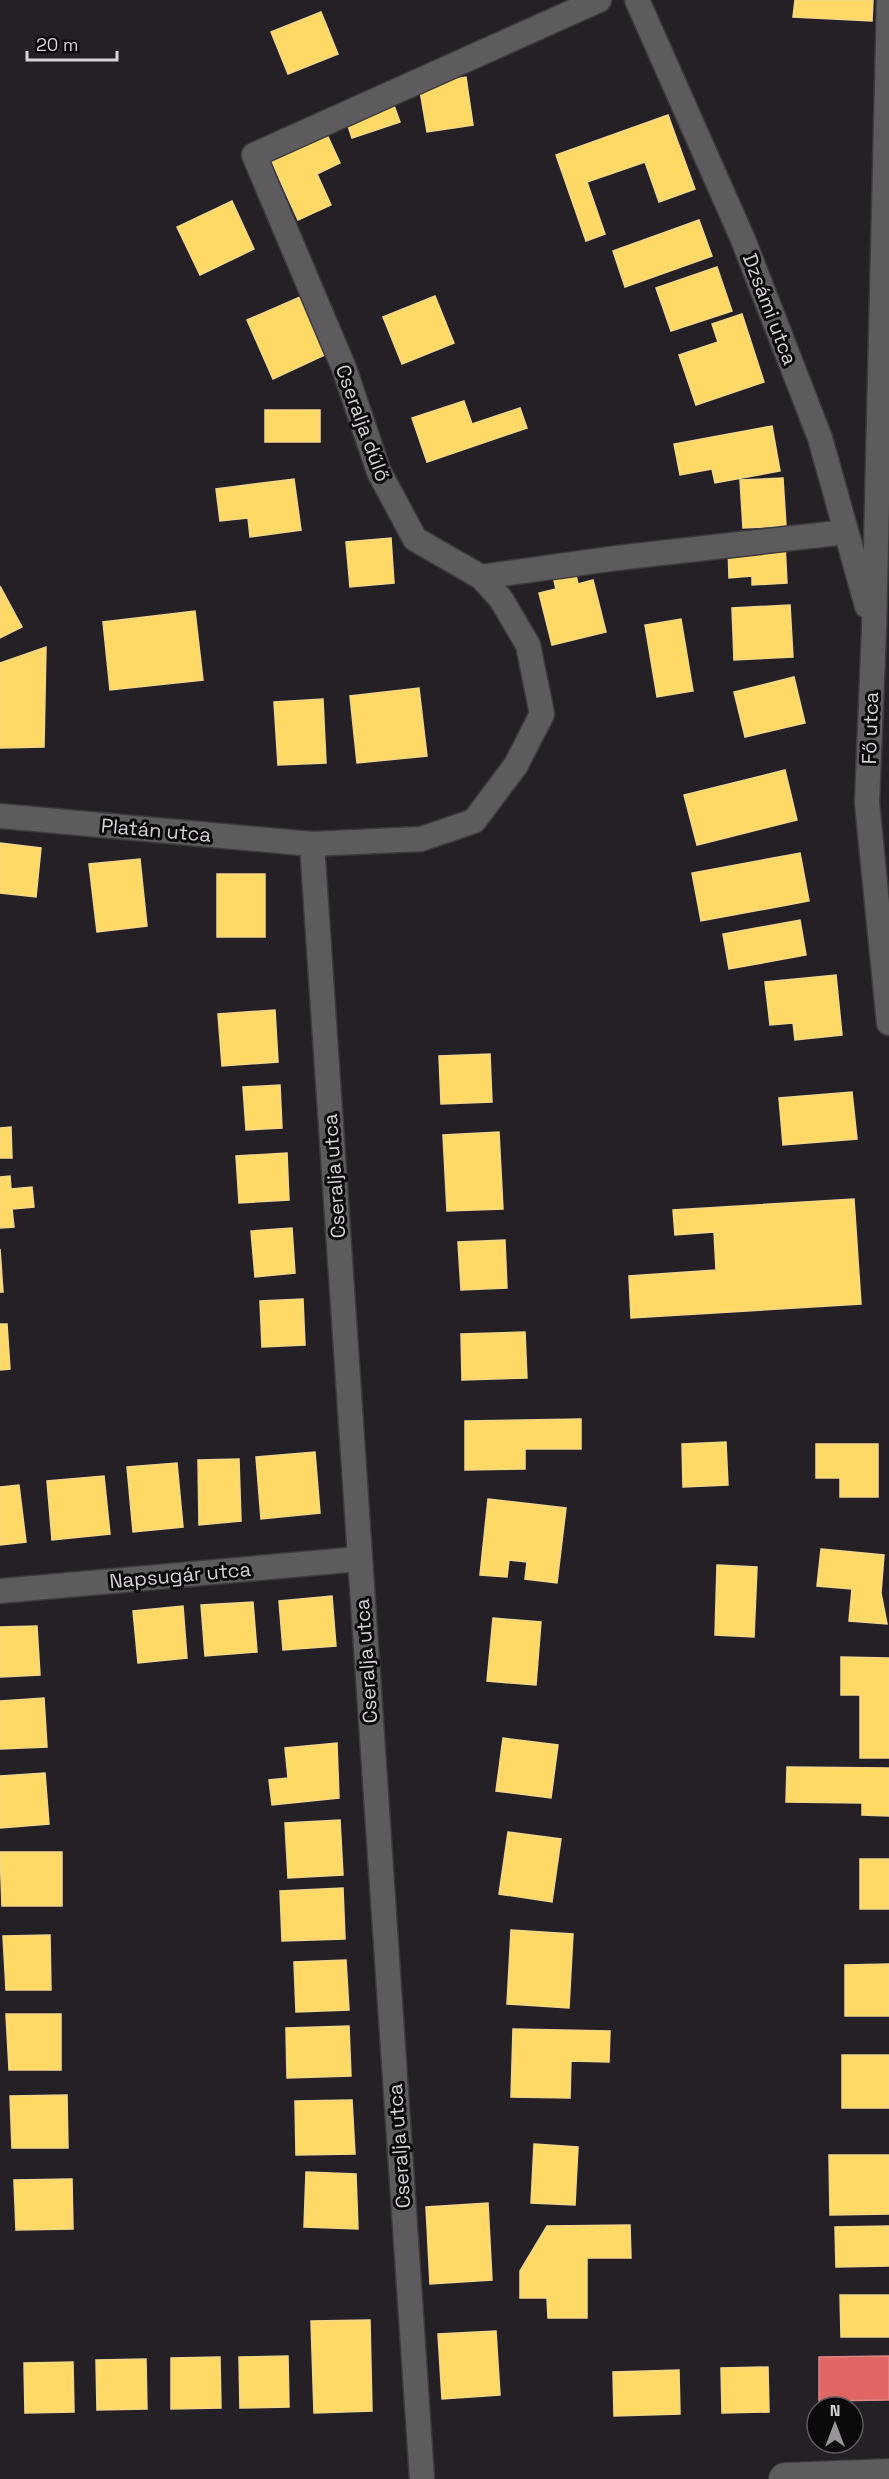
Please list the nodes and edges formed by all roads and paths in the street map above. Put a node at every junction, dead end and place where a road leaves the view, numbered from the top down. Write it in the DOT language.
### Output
graph roads {
  1 [pos="599,0"];
  2 [pos="637,0"];
  3 [pos="889,0"];
  4 [pos="846,532"];
  5 [pos="481,577"];
  6 [pos="874,628"];
  7 [pos="0,816"];
  8 [pos="312,844"];
  9 [pos="889,1023"];
  10 [pos="359,1559"];
  11 [pos="0,1591"];
  12 [pos="889,2475"];
  13 [pos="422,2479"];
  14 [pos="785,2479"];
  1 -- 5 [label="street, Cseralja dűlő"];
  2 -- 4 [label="street, Dzsámi utca"];
  3 -- 6 [label="street, Fő utca"];
  4 -- 5 [label="street"];
  4 -- 6 [label="street, Dzsámi utca"];
  5 -- 8 [label="street, Cseralja dűlő"];
  6 -- 9 [label="street, Fő utca"];
  7 -- 8 [label="street, Platán utca"];
  8 -- 10 [label="street, Cseralja utca"];
  10 -- 11 [label="street, Napsugár utca"];
  10 -- 13 [label="street, Cseralja utca"];
  12 -- 14 [label="street"];
}
